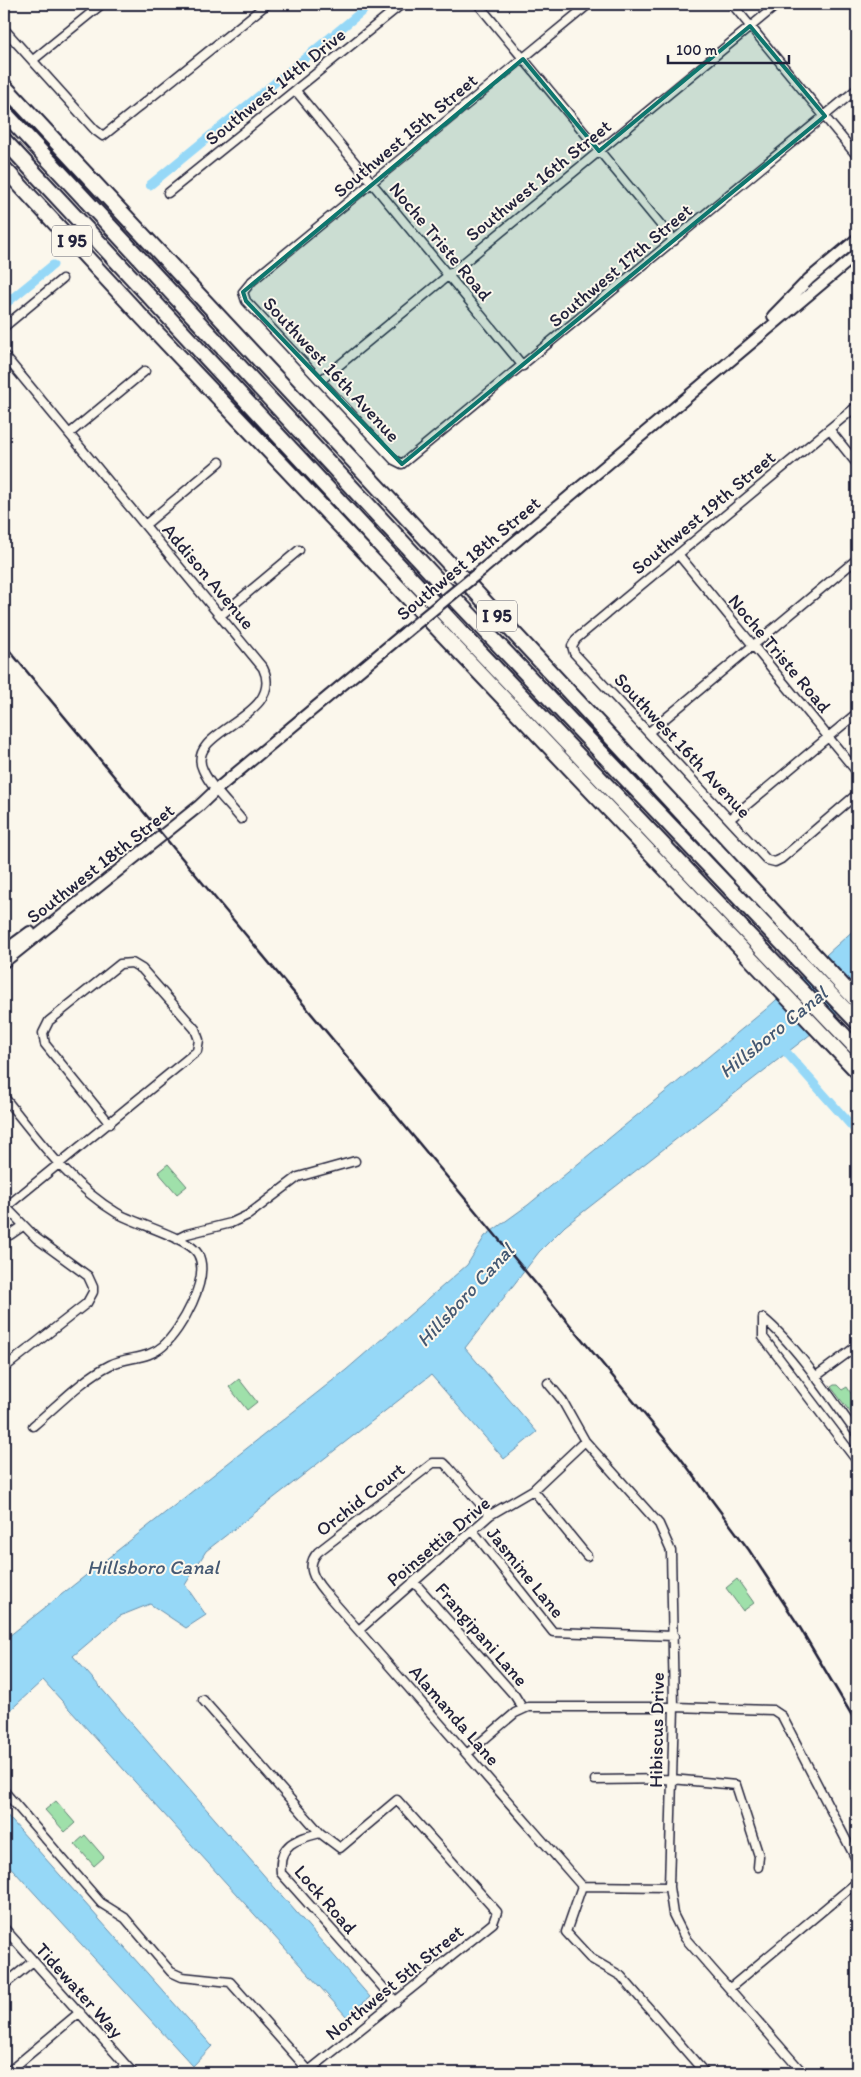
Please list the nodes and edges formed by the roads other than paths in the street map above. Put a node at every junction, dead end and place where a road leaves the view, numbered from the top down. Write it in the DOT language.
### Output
graph roads {
  1 [pos="102,4"];
  2 [pos="267,4"];
  3 [pos="402,4"];
  4 [pos="478,4"];
  5 [pos="589,4"];
  6 [pos="732,4"];
  7 [pos="778,4"];
  8 [pos="750,26"];
  9 [pos="4,29"];
  10 [pos="523,59"];
  11 [pos="33,60"];
  12 [pos="4,86"];
  13 [pos="857,89"];
  14 [pos="296,91"];
  15 [pos="4,104"];
  16 [pos="4,112"];
  17 [pos="825,116"];
  18 [pos="4,140"];
  19 [pos="599,151"];
  20 [pos="857,156"];
  21 [pos="4,168"];
  22 [pos="372,184"];
  23 [pos="168,194"];
  24 [pos="111,203"];
  25 [pos="857,239"];
  26 [pos="674,241"];
  27 [pos="857,254"];
  28 [pos="448,276"];
  29 [pos="62,279"];
  30 [pos="243,292"];
  31 [pos="4,327"];
  32 [pos="740,352"];
  33 [pos="4,355"];
  34 [pos="522,366"];
  35 [pos="145,370"];
  36 [pos="320,381"];
  37 [pos="857,406"];
  38 [pos="829,429"];
  39 [pos="70,434"];
  40 [pos="220,462"];
  41 [pos="402,464"];
  42 [pos="857,464"];
  43 [pos="145,525"];
  44 [pos="299,550"];
  45 [pos="678,554"];
  46 [pos="857,560"];
  47 [pos="220,616"];
  48 [pos="572,646"];
  49 [pos="753,646"];
  50 [pos="857,713"];
  51 [pos="649,732"];
  52 [pos="829,737"];
  53 [pos="857,772"];
  54 [pos="217,789"];
  55 [pos="857,794"];
  56 [pos="241,819"];
  57 [pos="730,819"];
  58 [pos="4,951"];
  59 [pos="4,962"];
  60 [pos="857,1001"];
  61 [pos="855,1020"];
  62 [pos="857,1049"];
  63 [pos="857,1071"];
  64 [pos="4,1097"];
  65 [pos="110,1124"];
  66 [pos="355,1161"];
  67 [pos="58,1164"];
  68 [pos="5,1206"];
  69 [pos="23,1226"];
  70 [pos="4,1234"];
  71 [pos="177,1239"];
  72 [pos="857,1346"];
  73 [pos="4,1368"];
  74 [pos="815,1377"];
  75 [pos="548,1383"];
  76 [pos="33,1426"];
  77 [pos="857,1434"];
  78 [pos="586,1441"];
  79 [pos="857,1461"];
  80 [pos="432,1462"];
  81 [pos="533,1490"];
  82 [pos="490,1515"];
  83 [pos="472,1531"];
  84 [pos="587,1556"];
  85 [pos="312,1563"];
  86 [pos="414,1582"];
  87 [pos="359,1630"];
  88 [pos="674,1636"];
  89 [pos="203,1700"];
  90 [pos="674,1707"];
  91 [pos="523,1709"];
  92 [pos="468,1753"];
  93 [pos="672,1779"];
  94 [pos="595,1780"];
  95 [pos="4,1791"];
  96 [pos="320,1833"];
  97 [pos="857,1861"];
  98 [pos="758,1866"];
  99 [pos="857,1882"];
  100 [pos="582,1886"];
  101 [pos="669,1886"];
  102 [pos="4,1928"];
  103 [pos="32,1962"];
  104 [pos="4,1986"];
  105 [pos="730,1988"];
  106 [pos="396,2002"];
  107 [pos="80,2012"];
  108 [pos="126,2065"];
  109 [pos="307,2072"];
  110 [pos="7,2073"];
  111 [pos="116,2073"];
  112 [pos="133,2073"];
  113 [pos="705,2073"];
  114 [pos="804,2073"];
  1 -- 11 [label="street"];
  2 -- 11 [label="street"];
  3 -- 14 [label="street, Southwest 14th Drive"];
  4 -- 10 [label="street"];
  5 -- 10 [label="street, Southwest 15th Street"];
  6 -- 8 [label="street"];
  7 -- 8 [label="street, Southwest 16th Street"];
  8 -- 17 [label="street"];
  8 -- 19 [label="street, Southwest 16th Street"];
  9 -- 11 [label="street"];
  10 -- 19 [label="street"];
  10 -- 22 [label="street, Southwest 15th Street"];
  12 -- 24 [label="highway, I 95"];
  13 -- 17 [label="street, Southwest 17th Street"];
  14 -- 22 [label="street, Noche Triste Road"];
  14 -- 23 [label="street, Southwest 14th Drive"];
  15 -- 24 [label="highway"];
  16 -- 61 [label="highway"];
  17 -- 20 [label="street"];
  17 -- 26 [label="street, Southwest 17th Street"];
  18 -- 62 [label="highway"];
  19 -- 26 [label="street"];
  19 -- 28 [label="street, Southwest 16th Street"];
  21 -- 63 [label="highway, I 95"];
  22 -- 28 [label="street, Noche Triste Road"];
  22 -- 30 [label="street, Southwest 15th Street"];
  24 -- 60 [label="highway, I 95"];
  25 -- 32 [label="main road, Southwest 18th Street"];
  26 -- 34 [label="street, Southwest 17th Street"];
  27 -- 32 [label="main road, Southwest 18th Street"];
  28 -- 34 [label="street, Noche Triste Road"];
  28 -- 36 [label="street, Southwest 16th Street"];
  29 -- 31 [label="street"];
  30 -- 36 [label="street, Southwest 16th Avenue"];
  32 -- 54 [label="main road, Southwest 18th Street, bridge"];
  33 -- 39 [label="street, Addison Avenue"];
  34 -- 41 [label="street, Southwest 17th Street"];
  35 -- 39 [label="street"];
  36 -- 41 [label="street, Southwest 16th Avenue"];
  37 -- 38 [label="street, Southwest 19th Street"];
  38 -- 42 [label="street"];
  38 -- 45 [label="street, Southwest 19th Street"];
  39 -- 43 [label="street, Addison Avenue"];
  40 -- 43 [label="street"];
  43 -- 47 [label="street, Addison Avenue"];
  44 -- 47 [label="street"];
  45 -- 48 [label="street, Southwest 19th Street"];
  45 -- 49 [label="street, Noche Triste Road"];
  46 -- 49 [label="street"];
  47 -- 54 [label="street, Addison Avenue"];
  48 -- 51 [label="street, Southwest 16th Avenue"];
  49 -- 51 [label="street"];
  49 -- 52 [label="street, Noche Triste Road"];
  50 -- 52 [label="street"];
  51 -- 57 [label="street, Southwest 16th Avenue"];
  52 -- 53 [label="street, Noche Triste Road"];
  52 -- 57 [label="street"];
  54 -- 56 [label="street, Addison Avenue"];
  54 -- 58 [label="main road, Southwest 18th Street"];
  54 -- 59 [label="main road, Southwest 18th Street"];
  55 -- 57 [label="street, Southwest 16th Avenue"];
  64 -- 67 [label="street"];
  65 -- 65 [label="street"];
  65 -- 67 [label="street"];
  66 -- 71 [label="street"];
  67 -- 68 [label="street"];
  67 -- 71 [label="street"];
  68 -- 69 [label="street"];
  69 -- 70 [label="street"];
  69 -- 73 [label="street"];
  71 -- 76 [label="street"];
  72 -- 74 [label="street"];
  74 -- 77 [label="street"];
  74 -- 79 [label="street"];
  75 -- 78 [label="street, Hibiscus Drive"];
  78 -- 81 [label="street, Poinsettia Drive"];
  78 -- 88 [label="street, Hibiscus Drive"];
  80 -- 82 [label="street, Jasmine Lane"];
  80 -- 85 [label="street, Orchid Court"];
  81 -- 82 [label="street, Poinsettia Drive"];
  81 -- 84 [label="street"];
  82 -- 83 [label="street, Poinsettia Drive"];
  83 -- 86 [label="street, Poinsettia Drive"];
  83 -- 88 [label="street, Jasmine Lane"];
  85 -- 87 [label="street, Alamanda Lane"];
  86 -- 87 [label="street, Poinsettia Drive"];
  86 -- 91 [label="street, Frangipani Lane"];
  87 -- 92 [label="street, Alamanda Lane"];
  88 -- 90 [label="street, Hibiscus Drive"];
  89 -- 96 [label="street"];
  90 -- 91 [label="street"];
  90 -- 93 [label="street, Hibiscus Drive"];
  90 -- 97 [label="street"];
  91 -- 92 [label="street"];
  92 -- 100 [label="street, Alamanda Lane"];
  93 -- 94 [label="street"];
  93 -- 98 [label="street"];
  93 -- 101 [label="street, Hibiscus Drive"];
  95 -- 109 [label="street"];
  96 -- 106 [label="street, Lock Road"];
  96 -- 106 [label="street, Northwest 5th Street"];
  99 -- 105 [label="street"];
  100 -- 101 [label="street"];
  100 -- 113 [label="street"];
  101 -- 105 [label="street, Hibiscus Drive"];
  102 -- 103 [label="street, Tidewater Way"];
  103 -- 104 [label="street"];
  103 -- 107 [label="street, Tidewater Way"];
  105 -- 114 [label="street, Hibiscus Drive"];
  106 -- 109 [label="street, Northwest 5th Street"];
  107 -- 108 [label="street, Tidewater Way"];
  107 -- 110 [label="street"];
  108 -- 111 [label="street"];
  108 -- 112 [label="street, Tidewater Way"];
}
